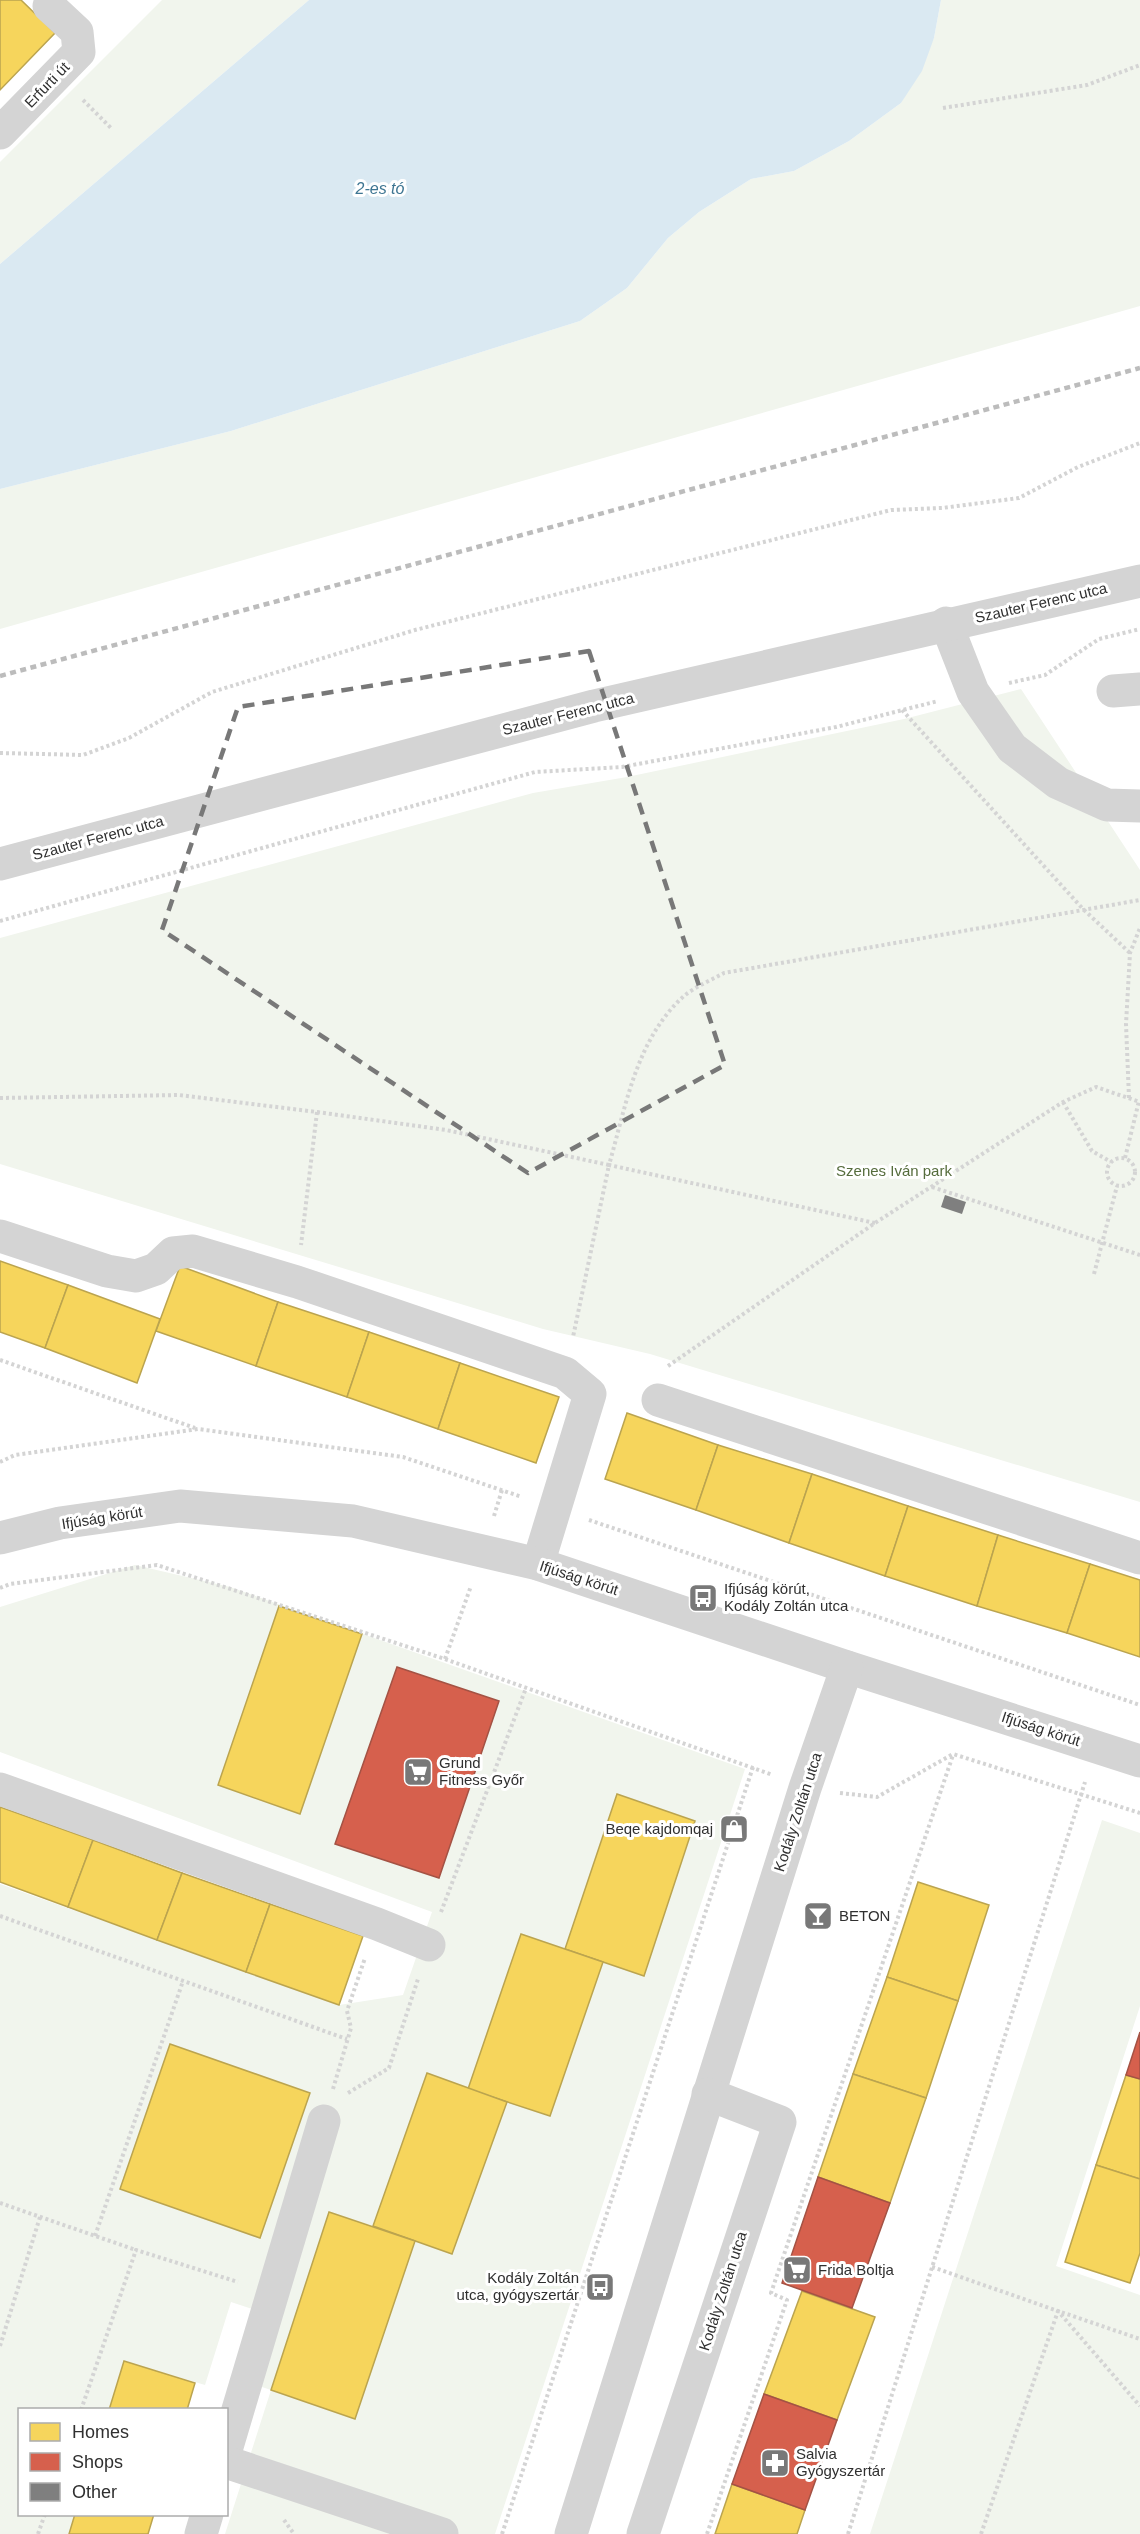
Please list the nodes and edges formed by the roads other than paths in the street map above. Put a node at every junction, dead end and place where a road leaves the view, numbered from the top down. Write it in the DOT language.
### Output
graph roads {
  1 [pos="49,2"];
  2 [pos="0,133"];
  3 [pos="1140,580"];
  4 [pos="946,623"];
  5 [pos="1140,806"];
  6 [pos="0,864"];
  7 [pos="0,1236"];
  8 [pos="659,1386"];
  9 [pos="0,1538"];
  10 [pos="1140,1558"];
  11 [pos="538,1564"];
  12 [pos="847,1667"];
  13 [pos="1140,1761"];
  14 [pos="0,1790"];
  15 [pos="429,1945"];
  16 [pos="708,2094"];
  17 [pos="324,2121"];
  18 [pos="228,2443"];
  19 [pos="228,2463"];
  20 [pos="206,2516"];
  21 [pos="201,2534"];
  22 [pos="442,2534"];
  23 [pos="571,2534"];
  24 [pos="643,2534"];
  1 -- 2 [label="street, Erfurti út"];
  3 -- 4 [label="street, Szauter Ferenc utca"];
  4 -- 5 [label="street"];
  4 -- 6 [label="street, Szauter Ferenc utca"];
  7 -- 11 [label="street"];
  8 -- 10 [label="street"];
  9 -- 11 [label="street, Ifjúság körút"];
  11 -- 12 [label="street, Ifjúság körút"];
  12 -- 13 [label="street, Ifjúság körút"];
  12 -- 16 [label="street, Kodály Zoltán utca"];
  14 -- 15 [label="street"];
  16 -- 23 [label="street, Kodály Zoltán utca"];
  16 -- 24 [label="street, Kodály Zoltán utca"];
  17 -- 18 [label="street"];
  19 -- 22 [label="street"];
  20 -- 21 [label="street"];
}
